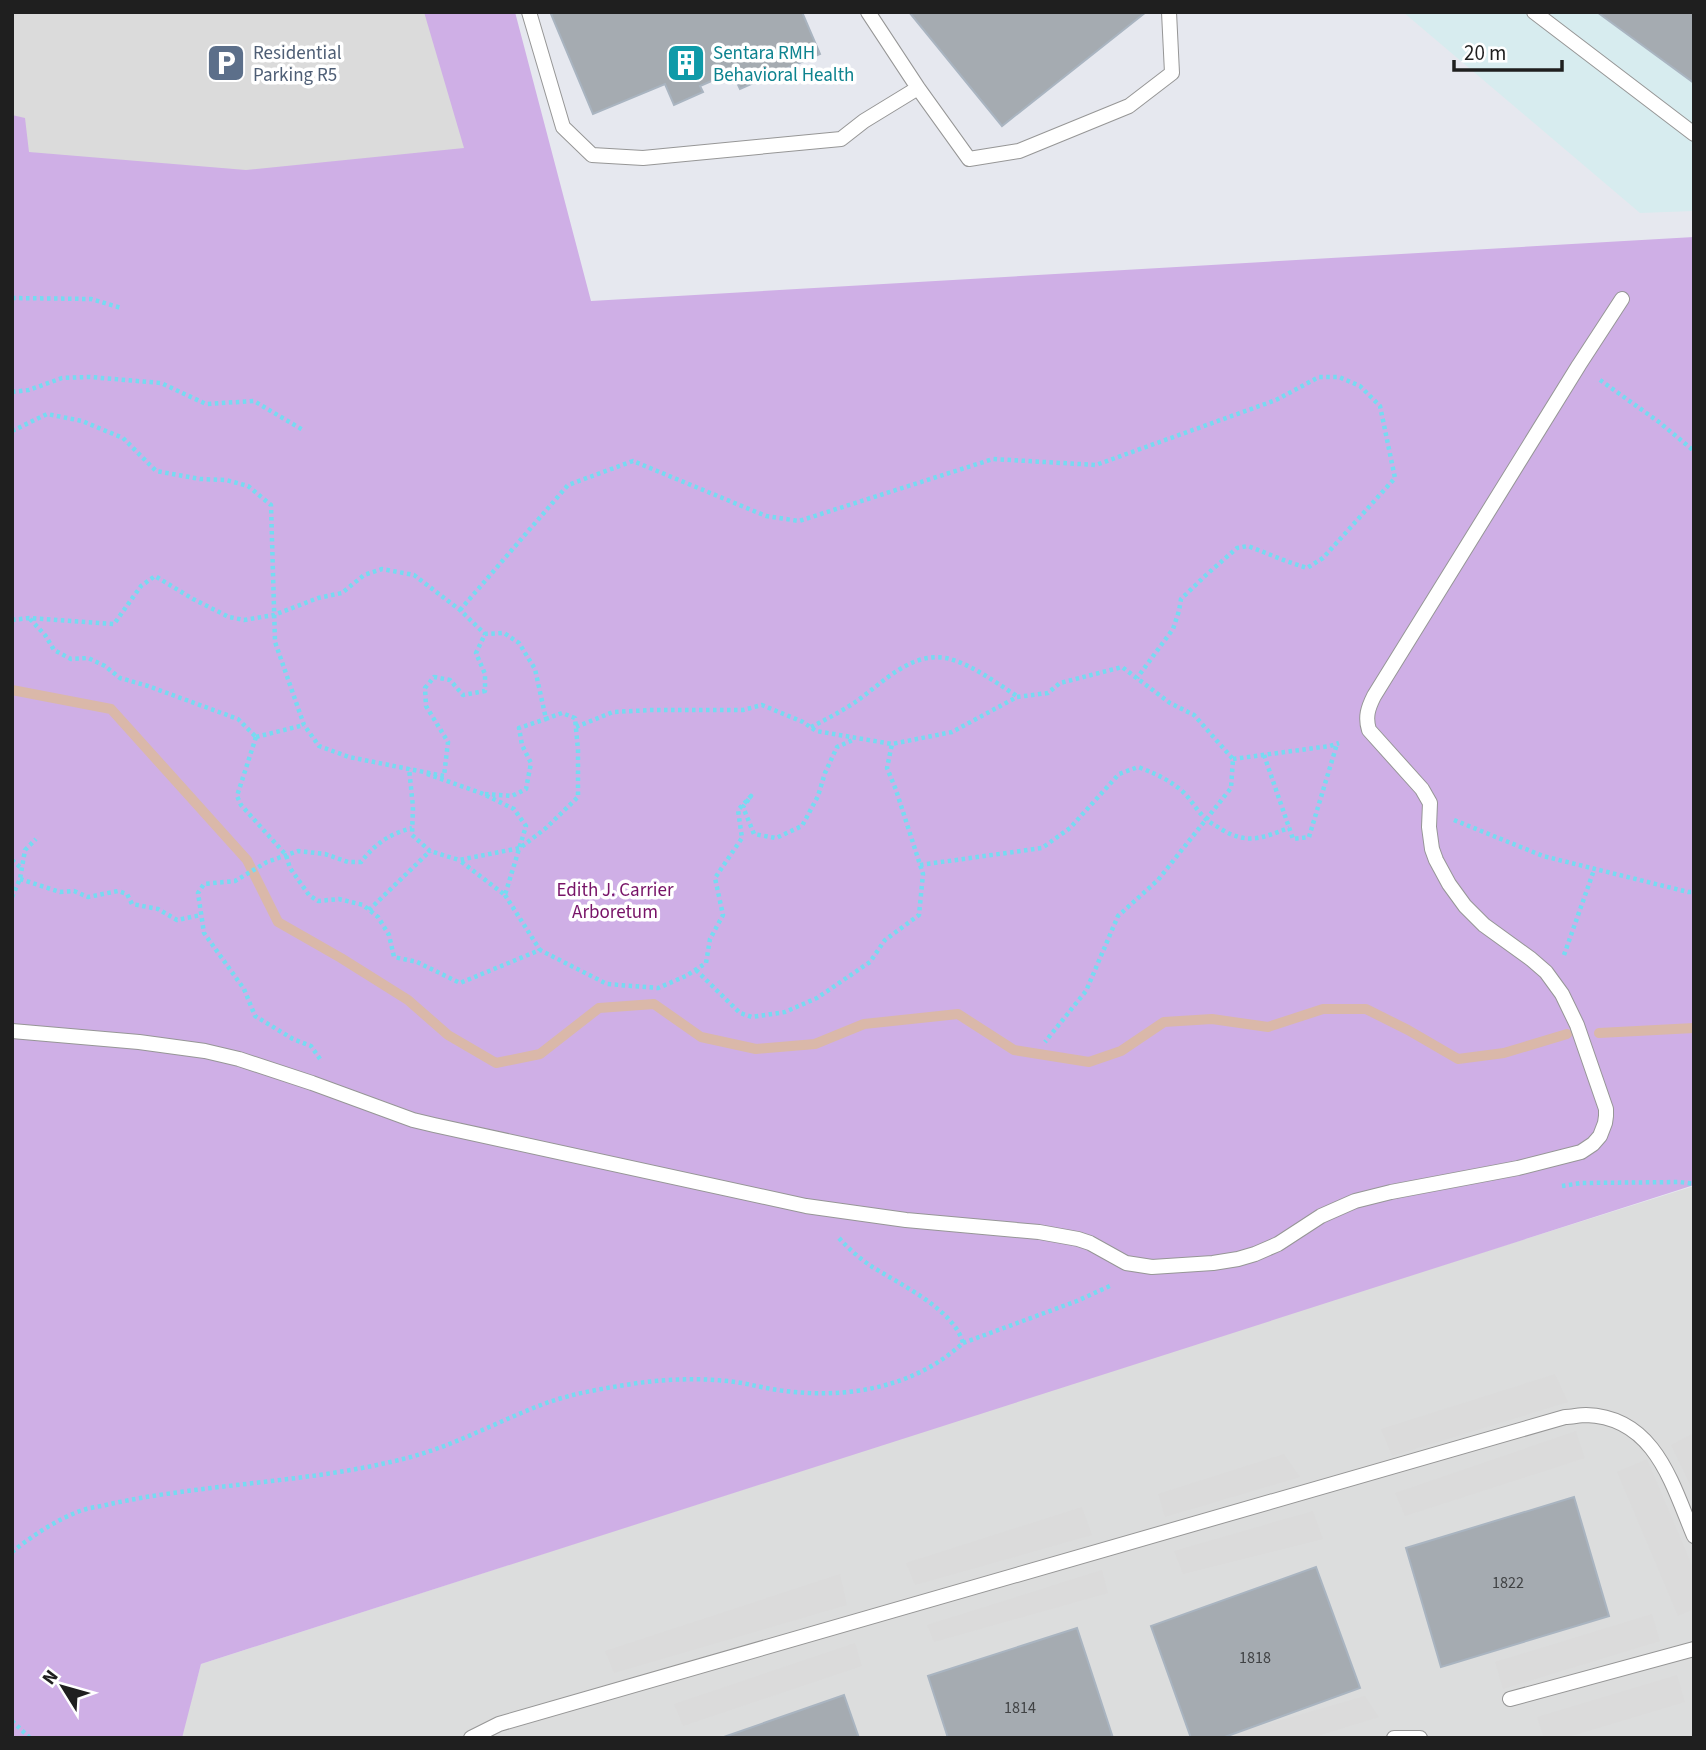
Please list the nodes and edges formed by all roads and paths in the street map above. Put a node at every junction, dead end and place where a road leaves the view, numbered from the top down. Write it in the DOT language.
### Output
graph roads {
  1 [pos="529,12"];
  2 [pos="868,12"];
  3 [pos="1169,12"];
  4 [pos="1534,12"];
  5 [pos="918,88"];
  6 [pos="1694,134"];
  7 [pos="12,298"];
  8 [pos="1622,299"];
  9 [pos="121,308"];
  10 [pos="1579,365"];
  11 [pos="12,392"];
  12 [pos="303,430"];
  13 [pos="12,431"];
  14 [pos="1694,452"];
  15 [pos="460,610"];
  16 [pos="274,615"];
  17 [pos="29,618"];
  18 [pos="12,620"];
  19 [pos="485,634"];
  20 [pos="1137,678"];
  21 [pos="1017,697"];
  22 [pos="546,719"];
  23 [pos="304,725"];
  24 [pos="1368,725"];
  25 [pos="576,727"];
  26 [pos="811,727"];
  27 [pos="256,737"];
  28 [pos="856,738"];
  29 [pos="892,744"];
  30 [pos="1337,744"];
  31 [pos="1264,755"];
  32 [pos="1233,759"];
  33 [pos="409,768"];
  34 [pos="481,793"];
  35 [pos="1430,810"];
  36 [pos="1206,820"];
  37 [pos="412,828"];
  38 [pos="1289,828"];
  39 [pos="754,834"];
  40 [pos="742,838"];
  41 [pos="36,839"];
  42 [pos="520,848"];
  43 [pos="430,851"];
  44 [pos="286,855"];
  45 [pos="12,860"];
  46 [pos="459,860"];
  47 [pos="920,866"];
  48 [pos="22,869"];
  49 [pos="1594,870"];
  50 [pos="20,879"];
  51 [pos="1694,892"];
  52 [pos="505,895"];
  53 [pos="12,897"];
  54 [pos="369,910"];
  55 [pos="201,915"];
  56 [pos="540,950"];
  57 [pos="696,970"];
  58 [pos="1555,982"];
  59 [pos="12,1031"];
  60 [pos="1045,1042"];
  61 [pos="345,1095"];
  62 [pos="818,1208"];
  63 [pos="1143,1266"];
  64 [pos="963,1343"];
  65 [pos="1694,1536"];
  66 [pos="12,1552"];
  67 [pos="1694,1649"];
  68 [pos="1510,1699"];
  69 [pos="12,1721"];
  70 [pos="30,1738"];
  71 [pos="471,1738"];
  72 [pos="1394,1738"];
  73 [pos="1420,1738"];
  1 -- 5 [label="lane"];
  2 -- 5 [label="lane"];
  3 -- 5 [label="lane"];
  4 -- 6 [label="lane"];
  7 -- 9 [label="path"];
  8 -- 10 [label="lane"];
  10 -- 14 [label="path"];
  10 -- 24 [label="lane"];
  11 -- 12 [label="path"];
  13 -- 16 [label="path"];
  15 -- 16 [label="path"];
  15 -- 19 [label="path"];
  15 -- 20 [label="path"];
  16 -- 17 [label="path"];
  16 -- 23 [label="path"];
  17 -- 18 [label="path"];
  17 -- 27 [label="path"];
  19 -- 22 [label="path"];
  19 -- 33 [label="path"];
  20 -- 21 [label="path"];
  20 -- 32 [label="path"];
  21 -- 26 [label="path"];
  21 -- 29 [label="path"];
  22 -- 25 [label="path"];
  22 -- 34 [label="path"];
  23 -- 27 [label="path"];
  23 -- 33 [label="path"];
  24 -- 30 [label="path"];
  24 -- 35 [label="lane"];
  25 -- 26 [label="path"];
  25 -- 42 [label="path"];
  26 -- 28 [label="path"];
  27 -- 44 [label="path"];
  28 -- 29 [label="path"];
  28 -- 39 [label="path"];
  29 -- 47 [label="path"];
  30 -- 31 [label="path"];
  30 -- 38 [label="path"];
  31 -- 32 [label="path"];
  31 -- 38 [label="path"];
  32 -- 36 [label="path"];
  33 -- 34 [label="path"];
  33 -- 37 [label="path"];
  34 -- 42 [label="path"];
  35 -- 49 [label="path"];
  35 -- 58 [label="lane"];
  36 -- 38 [label="path"];
  36 -- 47 [label="path"];
  36 -- 60 [label="path"];
  37 -- 43 [label="path"];
  37 -- 44 [label="path"];
  39 -- 40 [label="path"];
  39 -- 40 [label="path"];
  40 -- 57 [label="path"];
  41 -- 48 [label="path"];
  42 -- 46 [label="path"];
  42 -- 52 [label="path"];
  43 -- 46 [label="path"];
  43 -- 54 [label="path"];
  44 -- 54 [label="path"];
  44 -- 55 [label="path"];
  45 -- 48 [label="path"];
  46 -- 52 [label="path"];
  47 -- 57 [label="path"];
  48 -- 50 [label="path"];
  49 -- 51 [label="path"];
  49 -- 58 [label="path"];
  50 -- 53 [label="path"];
  50 -- 55 [label="path"];
  52 -- 56 [label="path"];
  54 -- 56 [label="path"];
  55 -- 61 [label="path"];
  56 -- 57 [label="path"];
  58 -- 63 [label="lane"];
  59 -- 61 [label="lane"];
  61 -- 62 [label="lane"];
  62 -- 63 [label="lane"];
  62 -- 64 [label="path"];
  63 -- 64 [label="path"];
  64 -- 66 [label="path"];
  65 -- 71 [label="lane"];
  67 -- 68 [label="lane"];
  69 -- 70 [label="path"];
  72 -- 73 [label="lane"];
}
